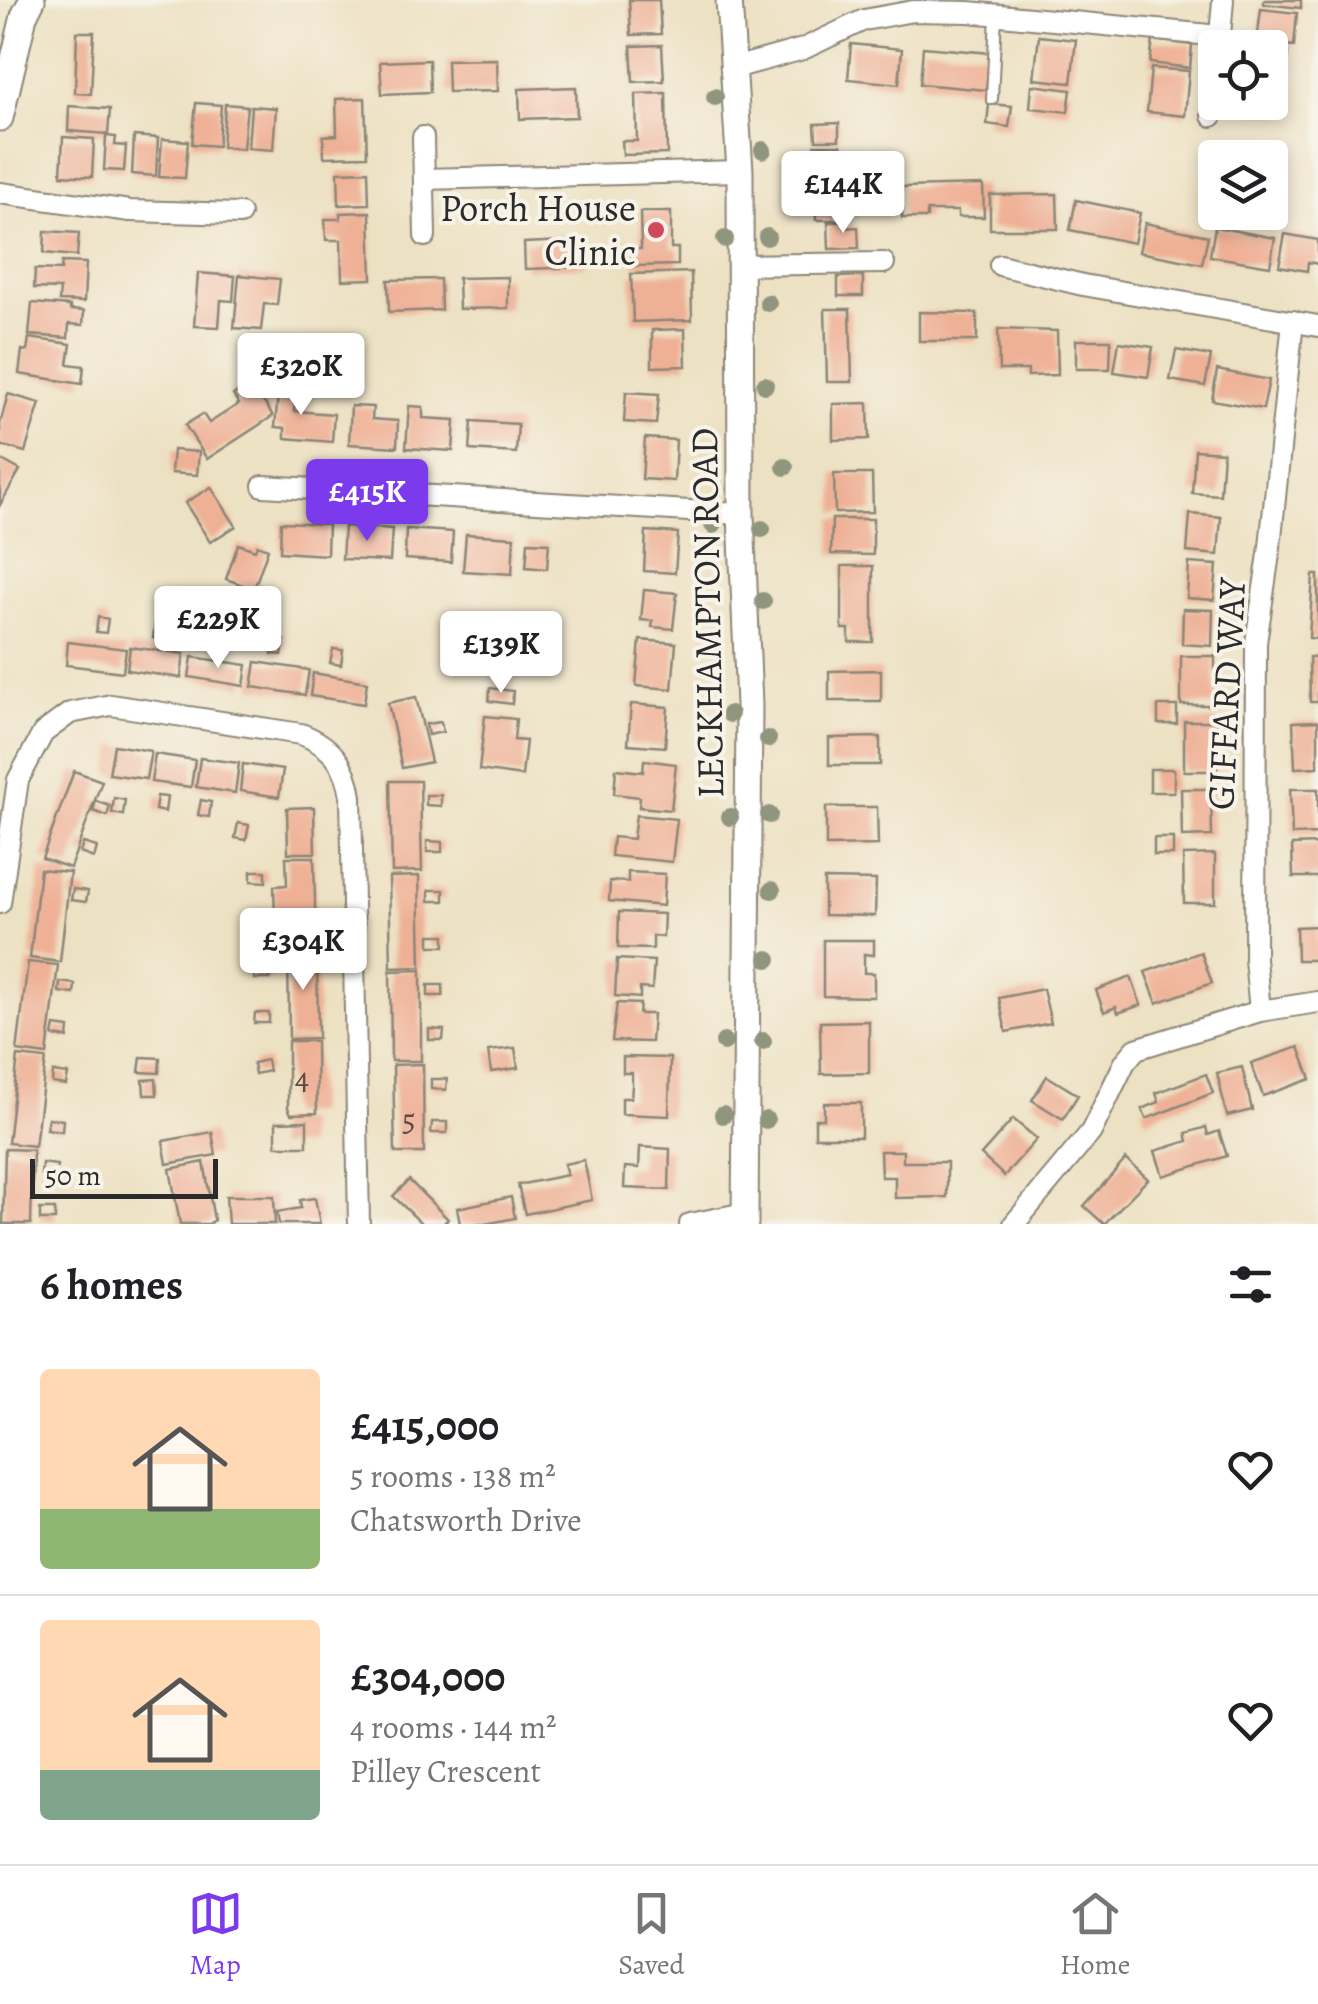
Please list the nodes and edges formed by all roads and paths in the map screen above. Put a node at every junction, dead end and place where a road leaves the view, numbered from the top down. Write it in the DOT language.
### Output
graph roads {
  1 [pos="32,0"];
  2 [pos="730,0"];
  3 [pos="1224,0"];
  4 [pos="996,14"];
  5 [pos="1220,30"];
  6 [pos="1198,39"];
  7 [pos="734,68"];
  8 [pos="992,100"];
  9 [pos="0,118"];
  10 [pos="423,137"];
  11 [pos="740,171"];
  12 [pos="424,179"];
  13 [pos="0,193"];
  14 [pos="240,214"];
  15 [pos="425,236"];
  16 [pos="884,263"];
  17 [pos="740,265"];
  18 [pos="1000,265"];
  19 [pos="1294,321"];
  20 [pos="1318,326"];
  21 [pos="264,486"];
  22 [pos="740,514"];
  23 [pos="0,903"];
  24 [pos="1318,1002"];
  25 [pos="1260,1011"];
  26 [pos="745,1218"];
  27 [pos="359,1224"];
  28 [pos="690,1224"];
  29 [pos="1014,1224"];
  1 -- 9 [label="street"];
  2 -- 7 [label="street, LECKHAMPTON ROAD"];
  3 -- 5 [label="street"];
  4 -- 6 [label="street"];
  4 -- 7 [label="street"];
  4 -- 8 [label="lane"];
  7 -- 11 [label="street, LECKHAMPTON ROAD"];
  10 -- 12 [label="street"];
  11 -- 12 [label="street"];
  11 -- 17 [label="street, LECKHAMPTON ROAD"];
  12 -- 15 [label="street"];
  13 -- 14 [label="street"];
  16 -- 17 [label="street"];
  17 -- 22 [label="street, LECKHAMPTON ROAD"];
  18 -- 19 [label="street"];
  19 -- 20 [label="street"];
  19 -- 25 [label="street, GIFFARD WAY"];
  21 -- 22 [label="street"];
  22 -- 26 [label="street, LECKHAMPTON ROAD"];
  23 -- 27 [label="street"];
  24 -- 25 [label="street"];
  25 -- 29 [label="street"];
  26 -- 28 [label="street"];
}
